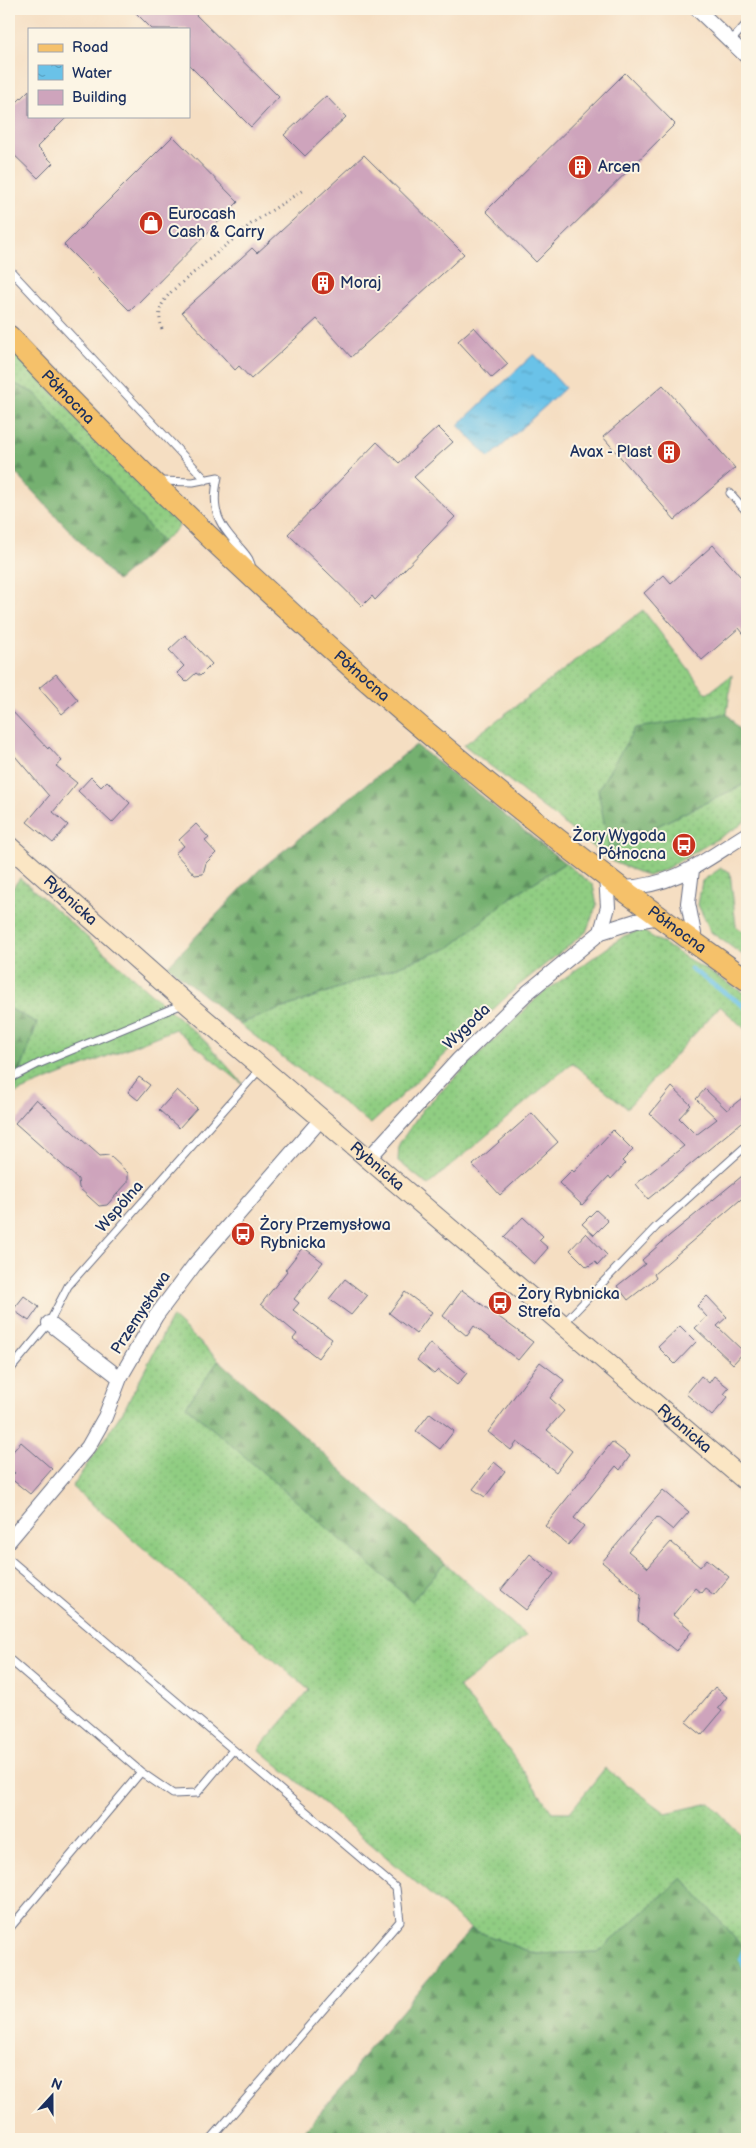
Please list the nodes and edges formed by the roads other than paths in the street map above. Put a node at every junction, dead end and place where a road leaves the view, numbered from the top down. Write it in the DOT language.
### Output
graph roads {
  1 [pos="697,9"];
  2 [pos="747,24"];
  3 [pos="732,41"];
  4 [pos="747,57"];
  5 [pos="9,269"];
  6 [pos="9,336"];
  7 [pos="150,480"];
  8 [pos="206,480"];
  9 [pos="730,493"];
  10 [pos="747,512"];
  11 [pos="253,578"];
  12 [pos="747,834"];
  13 [pos="9,846"];
  14 [pos="692,870"];
  15 [pos="614,882"];
  16 [pos="660,917"];
  17 [pos="602,932"];
  18 [pos="696,944"];
  19 [pos="747,980"];
  20 [pos="186,1003"];
  21 [pos="262,1067"];
  22 [pos="9,1079"];
  23 [pos="322,1118"];
  24 [pos="747,1145"];
  25 [pos="369,1158"];
  26 [pos="49,1323"];
  27 [pos="563,1324"];
  28 [pos="9,1372"];
  29 [pos="120,1378"];
  30 [pos="747,1482"];
  31 [pos="9,1541"];
  32 [pos="9,1559"];
  33 [pos="9,1659"];
  34 [pos="233,1750"];
  35 [pos="141,1772"];
  36 [pos="9,1929"];
  37 [pos="211,2139"];
  1 -- 3 [label="street"];
  2 -- 3 [label="lane"];
  3 -- 4 [label="street"];
  5 -- 8 [label="lane"];
  6 -- 7 [label="main road, Północna"];
  7 -- 8 [label="lane"];
  7 -- 11 [label="main road, Północna"];
  8 -- 11 [label="lane"];
  9 -- 10 [label="lane"];
  11 -- 15 [label="main road, Północna"];
  12 -- 14 [label="street"];
  13 -- 20 [label="street, Rybnicka"];
  14 -- 15 [label="street"];
  14 -- 18 [label="street"];
  15 -- 16 [label="main road, Północna"];
  15 -- 17 [label="street"];
  16 -- 17 [label="street"];
  16 -- 18 [label="main road, Północna"];
  17 -- 25 [label="street, Wygoda"];
  18 -- 19 [label="main road, Północna"];
  20 -- 21 [label="street, Rybnicka"];
  20 -- 22 [label="lane"];
  21 -- 23 [label="street, Rybnicka"];
  21 -- 26 [label="lane, Wspólna"];
  23 -- 25 [label="street, Rybnicka"];
  23 -- 29 [label="street, Przemysłowa"];
  24 -- 27 [label="lane"];
  25 -- 27 [label="street, Rybnicka"];
  26 -- 28 [label="lane, Wspólna"];
  26 -- 29 [label="street"];
  27 -- 30 [label="street, Rybnicka"];
  29 -- 31 [label="street, Przemysłowa"];
  32 -- 34 [label="lane"];
  33 -- 35 [label="lane"];
  34 -- 35 [label="lane"];
  34 -- 37 [label="lane"];
  35 -- 36 [label="lane"];
}
